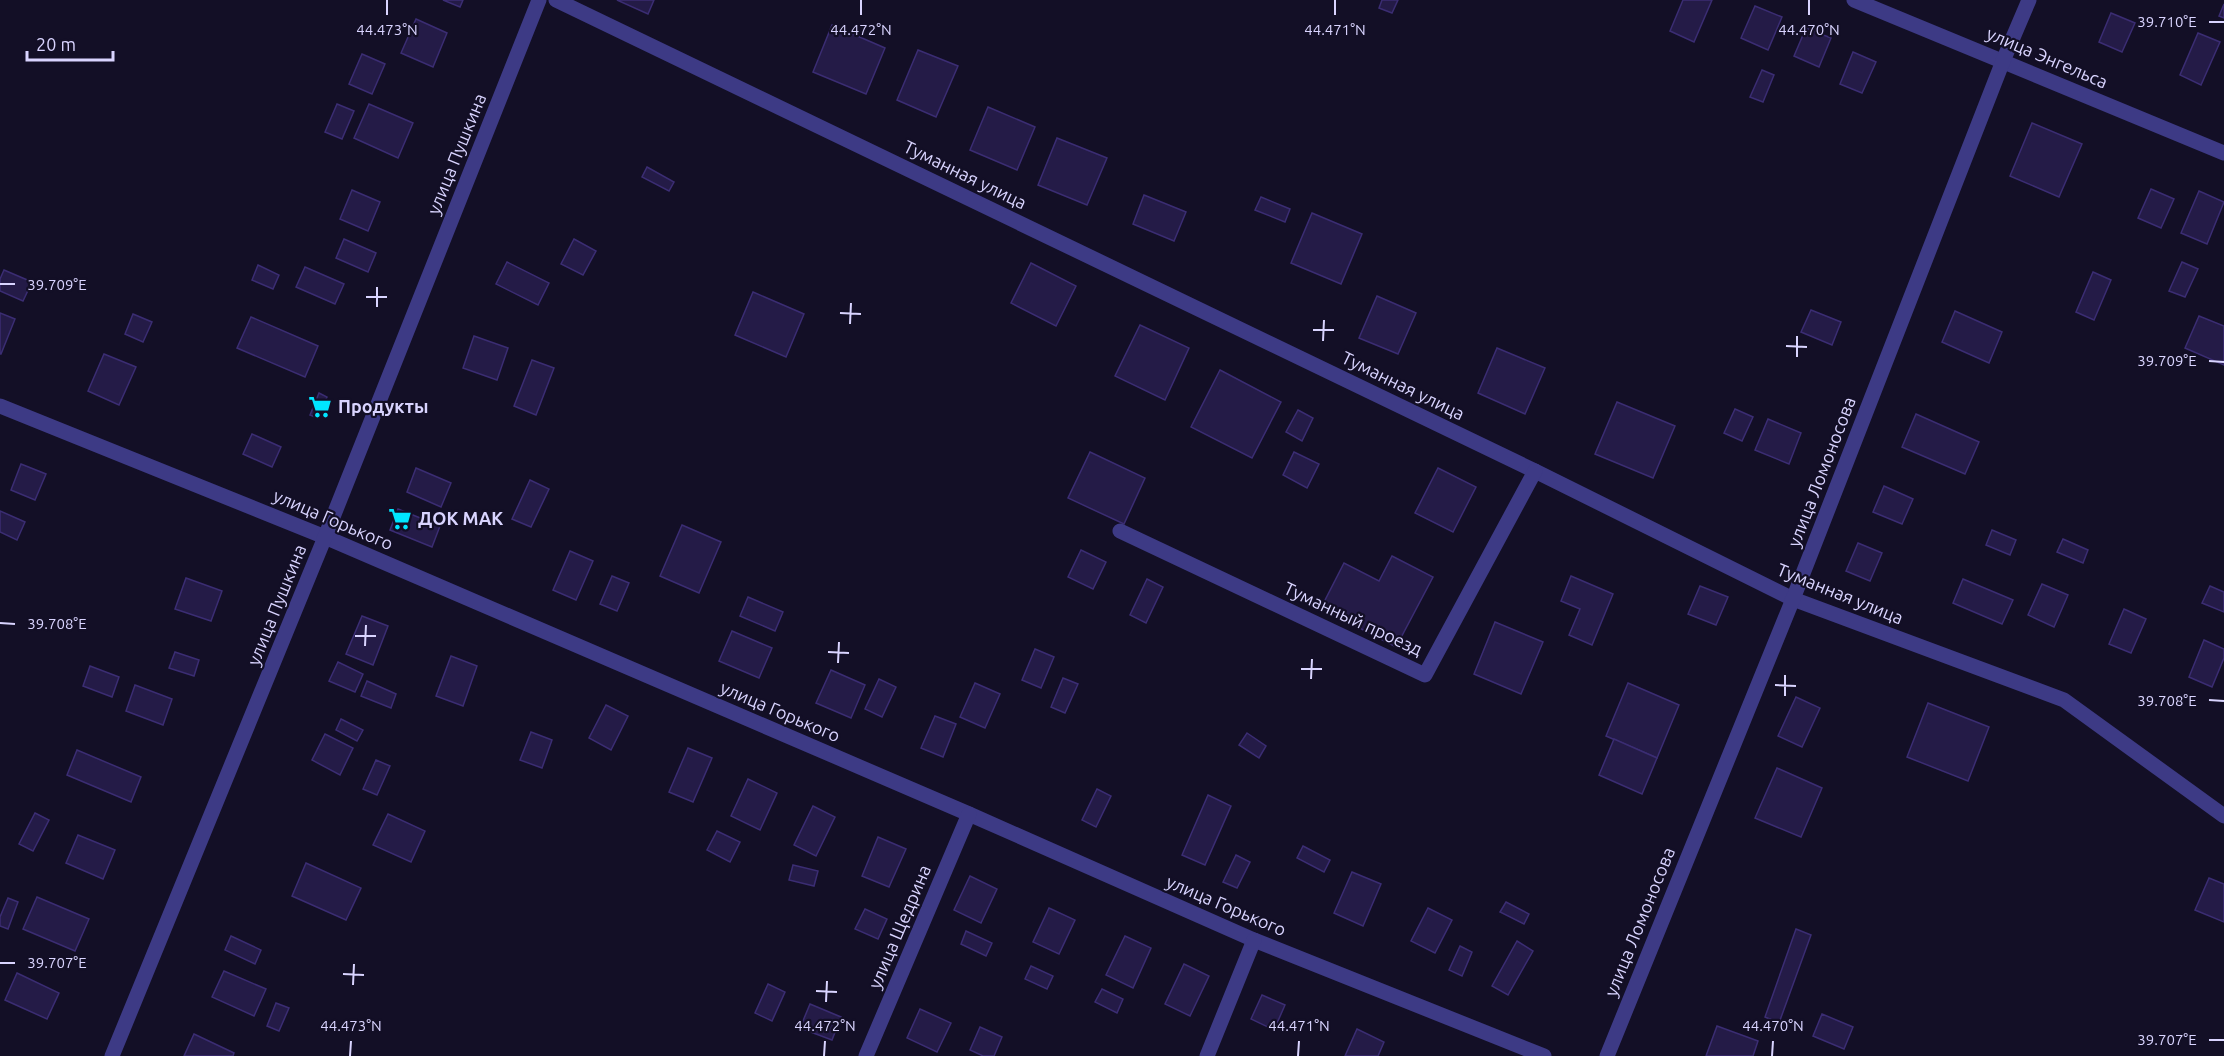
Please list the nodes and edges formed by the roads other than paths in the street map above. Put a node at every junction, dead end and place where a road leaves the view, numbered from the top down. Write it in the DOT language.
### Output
graph roads {
  1 [pos="539,0"];
  2 [pos="556,0"];
  3 [pos="1854,0"];
  4 [pos="2029,0"];
  5 [pos="2003,61"];
  6 [pos="2224,153"];
  7 [pos="0,406"];
  8 [pos="1535,471"];
  9 [pos="1120,531"];
  10 [pos="326,537"];
  11 [pos="1793,599"];
  12 [pos="969,814"];
  13 [pos="2224,816"];
  14 [pos="1254,940"];
  15 [pos="112,1056"];
  16 [pos="866,1056"];
  17 [pos="1207,1056"];
  18 [pos="1544,1056"];
  19 [pos="1607,1056"];
  1 -- 10 [label="street, улица Пушкина"];
  2 -- 8 [label="street, Туманная улица"];
  3 -- 5 [label="street, улица Энгельса"];
  4 -- 5 [label="street, улица Ломоносова"];
  5 -- 6 [label="street, улица Энгельса"];
  5 -- 11 [label="street, улица Ломоносова"];
  7 -- 10 [label="street, улица Горького"];
  8 -- 9 [label="street, Туманный проезд"];
  8 -- 11 [label="street, Туманная улица"];
  10 -- 12 [label="street, улица Горького"];
  10 -- 15 [label="street, улица Пушкина"];
  11 -- 13 [label="street, Туманная улица"];
  11 -- 19 [label="street, улица Ломоносова"];
  12 -- 14 [label="street, улица Горького"];
  12 -- 16 [label="street, улица Щедрина"];
  14 -- 17 [label="street"];
  14 -- 18 [label="street, улица Горького"];
}
